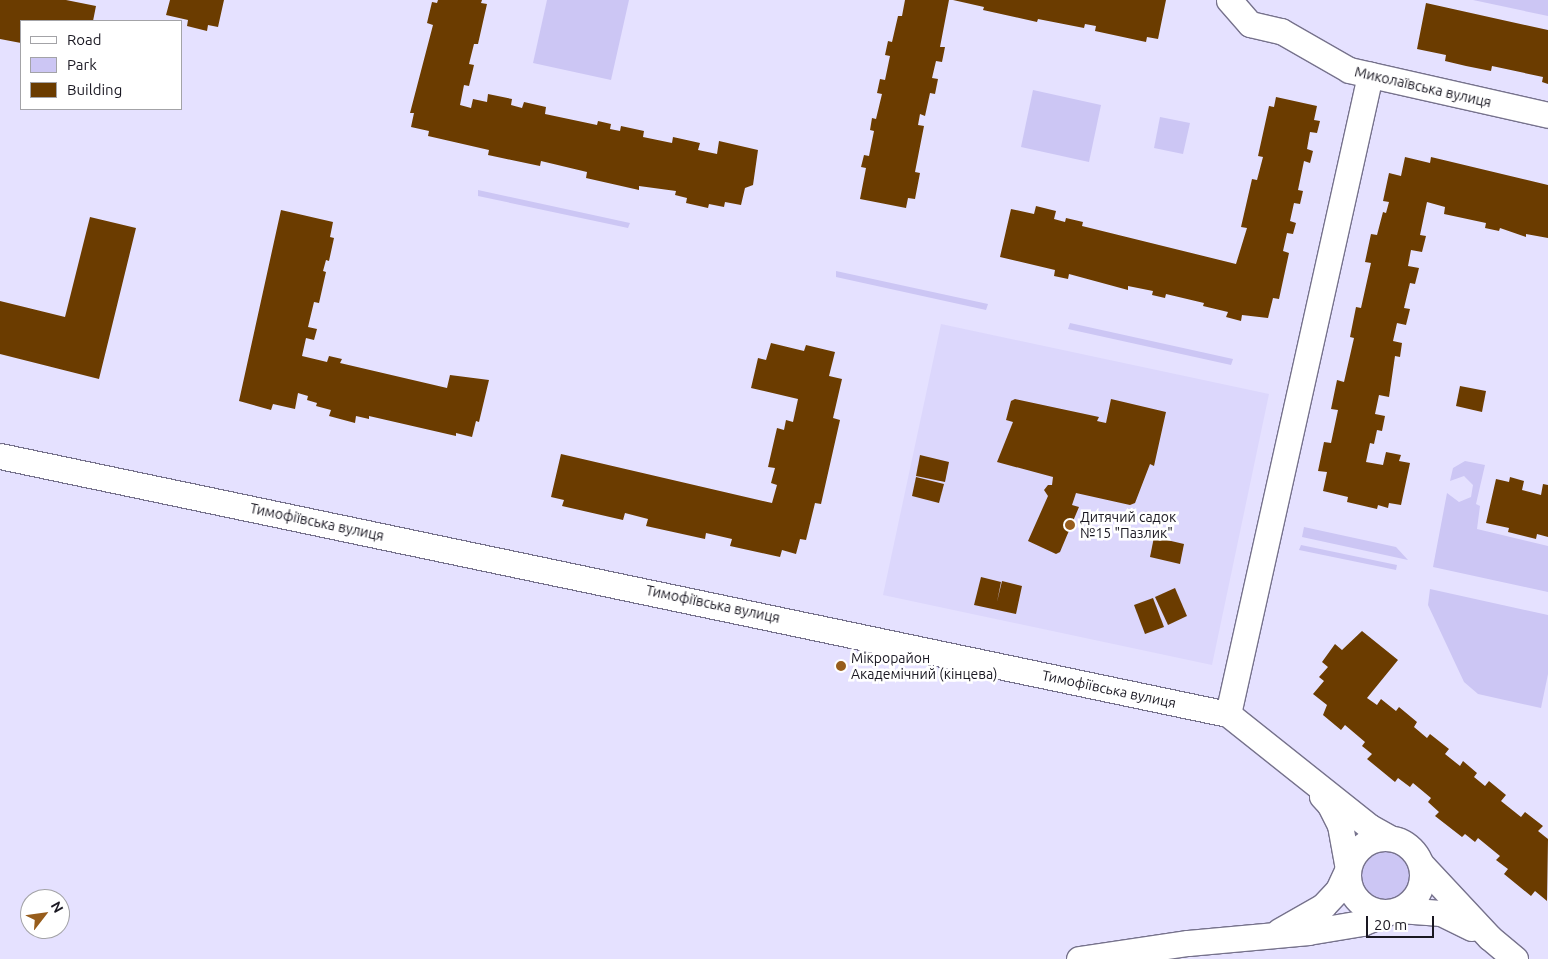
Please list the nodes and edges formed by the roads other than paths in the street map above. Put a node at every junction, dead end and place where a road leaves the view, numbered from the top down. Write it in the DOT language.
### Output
graph roads {
  1 [pos="1229,0"];
  2 [pos="1370,75"];
  3 [pos="1548,115"];
  4 [pos="0,456"];
  5 [pos="1228,714"];
  6 [pos="1299,772"];
  7 [pos="1388,838"];
  8 [pos="1421,864"];
  9 [pos="1348,869"];
  10 [pos="1393,911"];
  11 [pos="1270,936"];
  12 [pos="1489,937"];
  13 [pos="1079,959"];
  14 [pos="1516,959"];
  1 -- 2 [label="street, Миколаївська вулиця"];
  2 -- 3 [label="street, Миколаївська вулиця"];
  2 -- 5 [label="street"];
  4 -- 5 [label="street, Тимофіївська вулиця"];
  5 -- 6 [label="street, Тимофіївська вулиця"];
  6 -- 7 [label="street, Тимофіївська вулиця"];
  6 -- 9 [label="street"];
  7 -- 8 [label="street"];
  7 -- 9 [label="street"];
  8 -- 10 [label="street"];
  8 -- 12 [label="street"];
  9 -- 10 [label="street"];
  9 -- 11 [label="street"];
  10 -- 11 [label="street"];
  10 -- 12 [label="street"];
  11 -- 13 [label="street"];
  12 -- 14 [label="street"];
}
